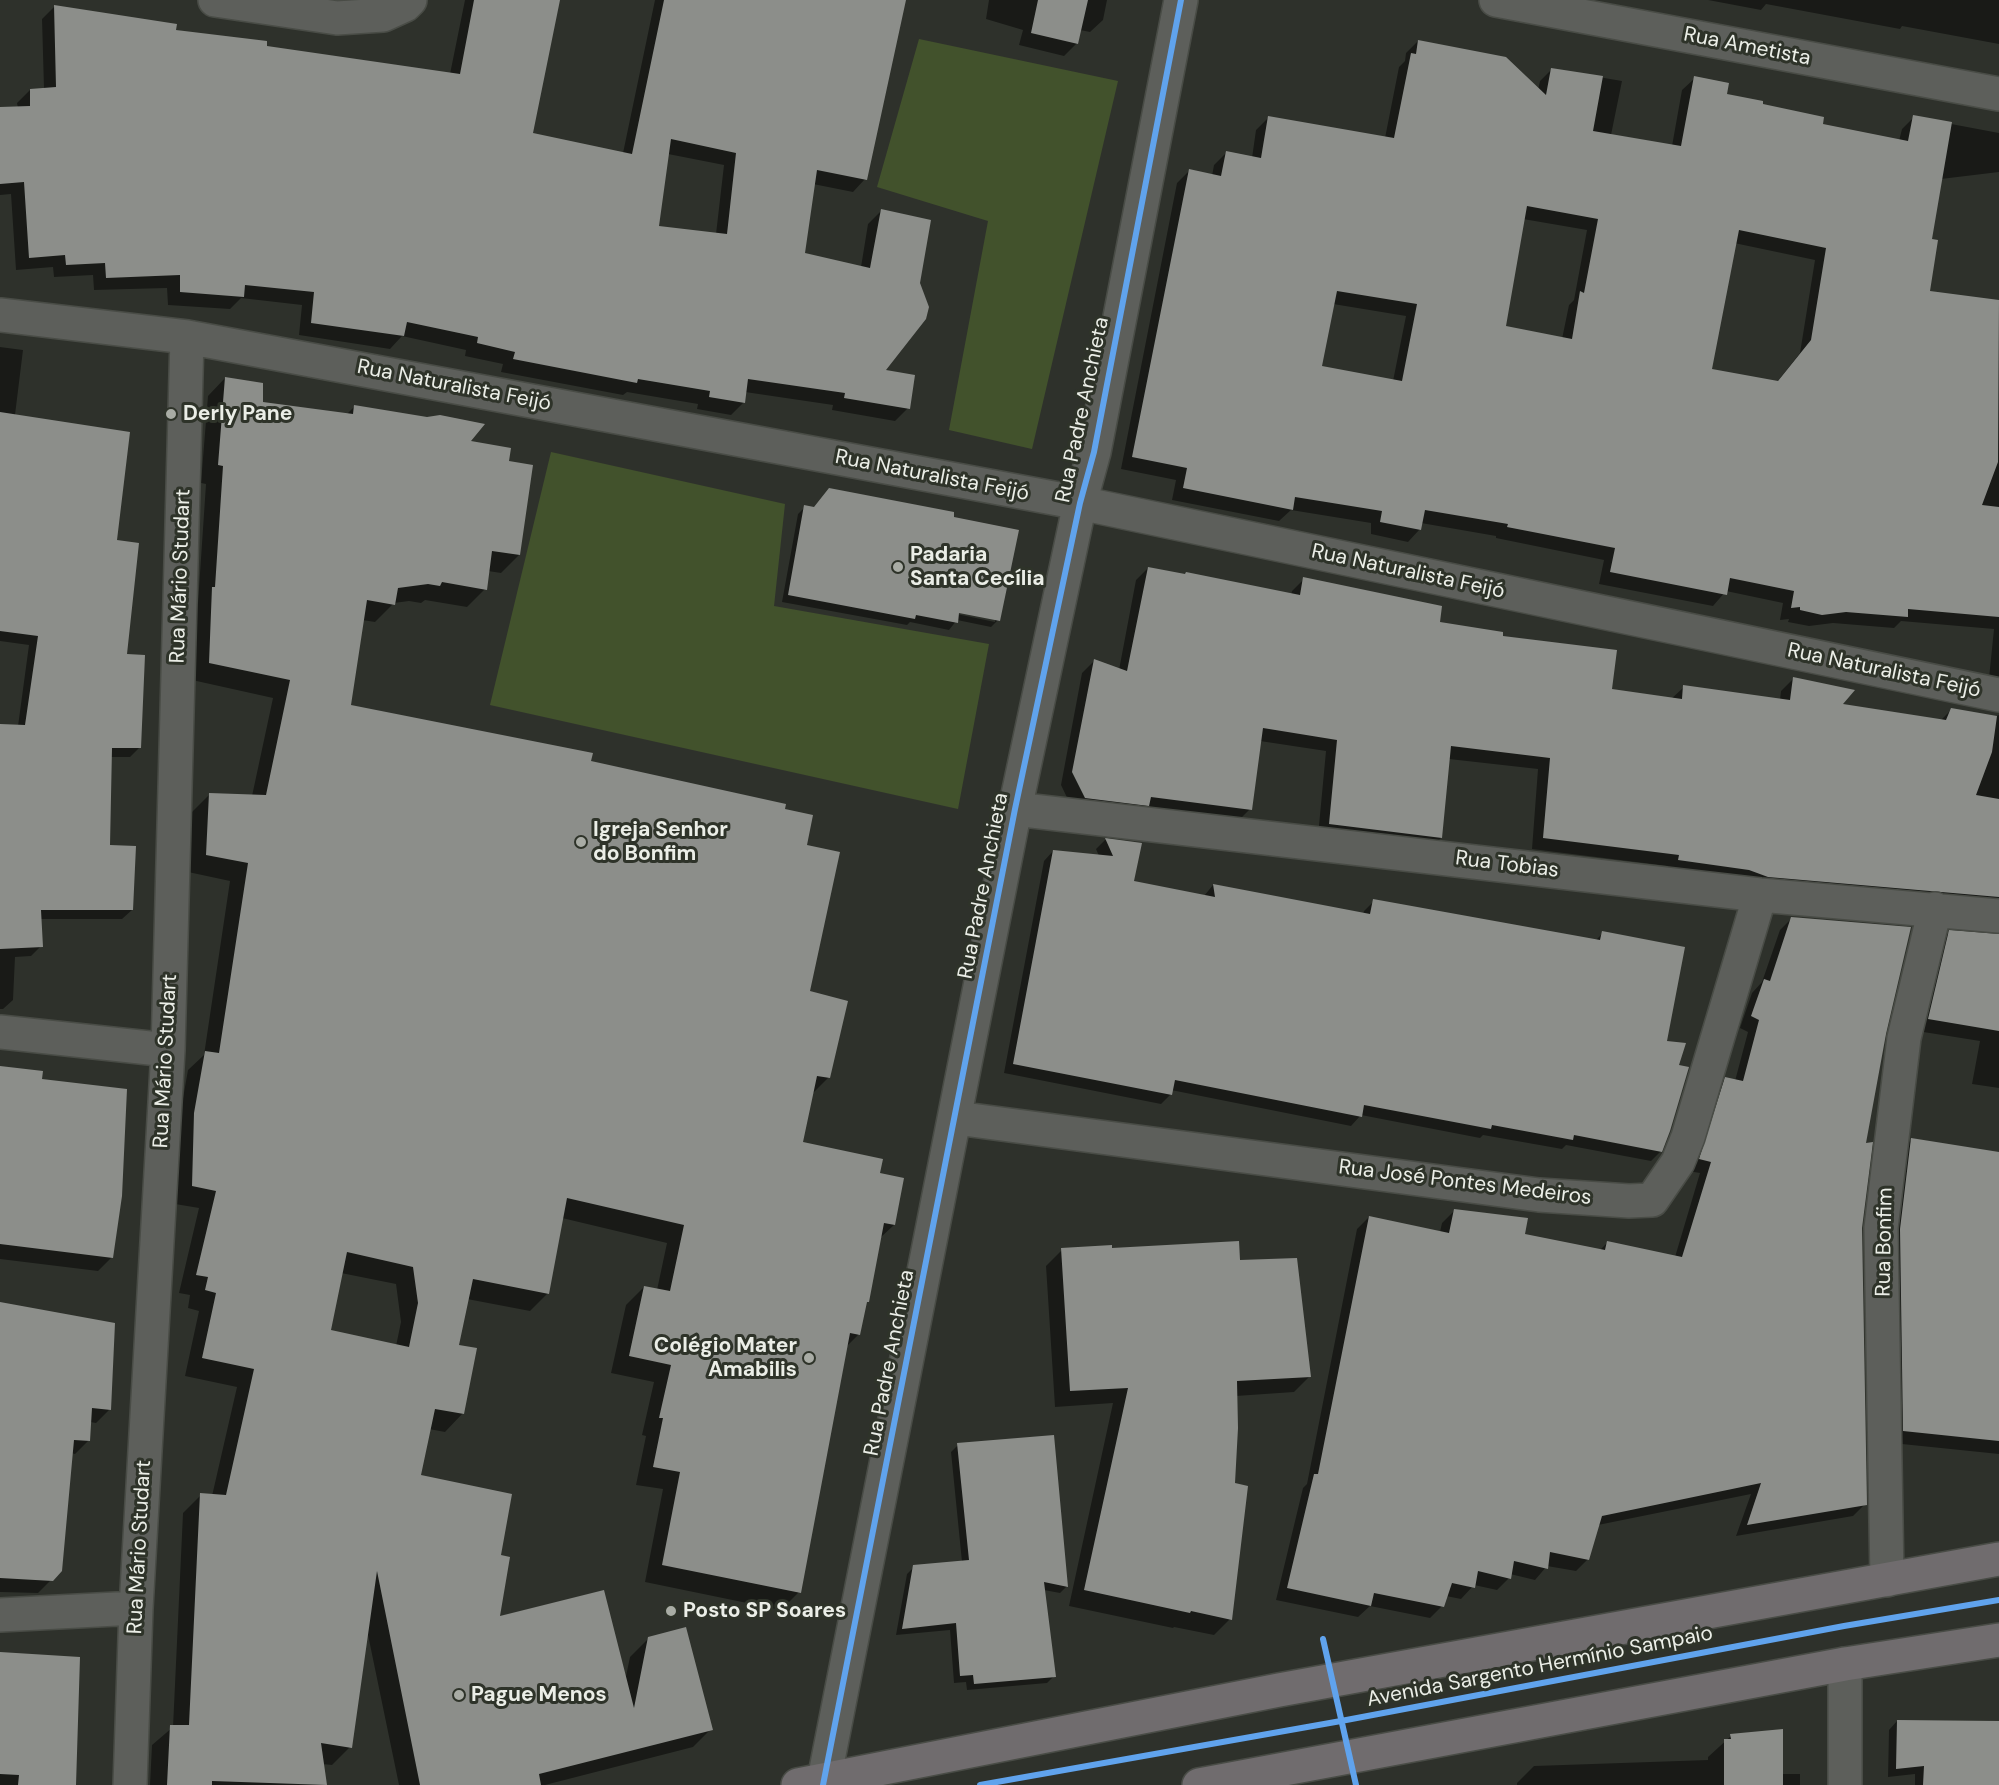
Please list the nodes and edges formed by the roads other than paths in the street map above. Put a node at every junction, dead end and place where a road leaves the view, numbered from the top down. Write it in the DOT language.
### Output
graph roads {
  1 [pos="215,0"];
  2 [pos="1180,0"];
  3 [pos="1496,0"];
  4 [pos="408,2"];
  5 [pos="1999,94"];
  6 [pos="0,315"];
  7 [pos="187,337"];
  8 [pos="1080,503"];
  9 [pos="1999,695"];
  10 [pos="1016,809"];
  11 [pos="1760,895"];
  12 [pos="1935,909"];
  13 [pos="1999,916"];
  14 [pos="0,1032"];
  15 [pos="168,1050"];
  16 [pos="956,1118"];
  17 [pos="1999,1559"];
  18 [pos="1887,1580"];
  19 [pos="136,1608"];
  20 [pos="0,1615"];
  21 [pos="1999,1640"];
  22 [pos="1845,1664"];
  23 [pos="1278,1778"];
  24 [pos="815,1783"];
  25 [pos="130,1785"];
  26 [pos="1199,1785"];
  27 [pos="1845,1785"];
  1 -- 4 [label="street"];
  2 -- 8 [label="street, Rua Padre Anchieta"];
  3 -- 5 [label="street, Rua Ametista"];
  6 -- 7 [label="street, Rua Naturalista Feijó"];
  7 -- 8 [label="street, Rua Naturalista Feijó"];
  7 -- 15 [label="street, Rua Mário Studart"];
  8 -- 9 [label="street, Rua Naturalista Feijó"];
  8 -- 10 [label="street, Rua Padre Anchieta"];
  10 -- 11 [label="street, Rua Tobias"];
  10 -- 16 [label="street, Rua Padre Anchieta"];
  11 -- 12 [label="street, Rua Tobias"];
  11 -- 16 [label="street, Rua José Pontes Medeiros"];
  12 -- 13 [label="street, Rua Tobias"];
  12 -- 18 [label="street, Rua Bonfim"];
  14 -- 15 [label="street"];
  15 -- 19 [label="street, Rua Mário Studart"];
  16 -- 24 [label="street, Rua Padre Anchieta"];
  17 -- 18 [label="main road, Avenida Sargento Hermínio Sampaio"];
  18 -- 24 [label="main road, Avenida Sargento Hermínio Sampaio"];
  19 -- 20 [label="street"];
  19 -- 25 [label="street, Rua Mário Studart"];
  21 -- 22 [label="main road"];
  22 -- 23 [label="main road"];
  22 -- 27 [label="street"];
  23 -- 26 [label="main road"];
}
